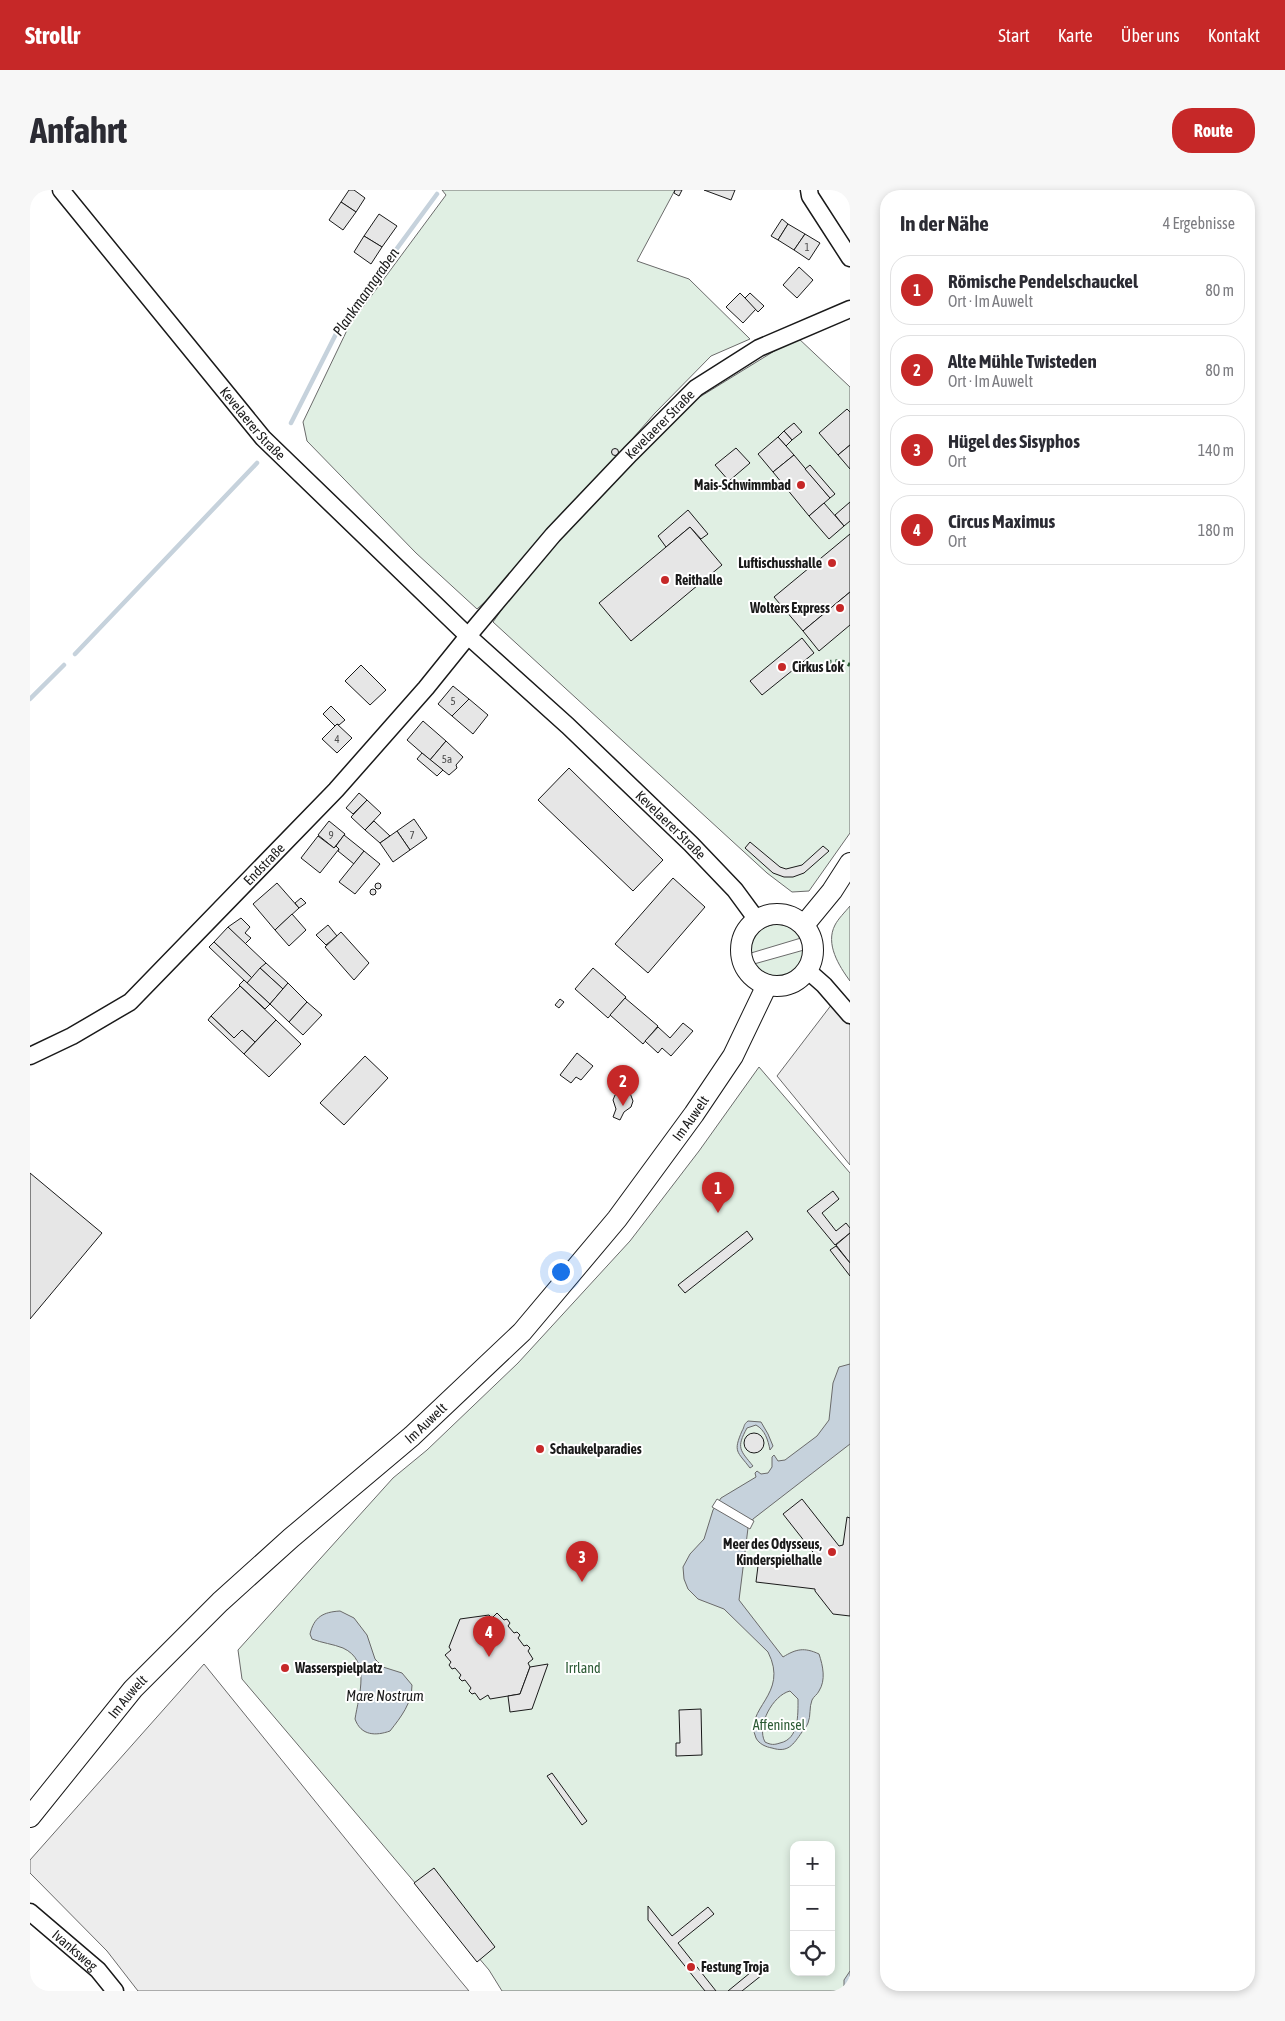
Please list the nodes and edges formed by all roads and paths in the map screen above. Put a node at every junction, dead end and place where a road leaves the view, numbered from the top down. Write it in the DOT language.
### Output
graph roads {
  1 [pos="61,190"];
  2 [pos="809,190"];
  3 [pos="850,258"];
  4 [pos="850,309"];
  5 [pos="468,636"];
  6 [pos="850,864"];
  7 [pos="757,920"];
  8 [pos="804,925"];
  9 [pos="807,970"];
  10 [pos="767,985"];
  11 [pos="850,1015"];
  12 [pos="30,1056"];
  13 [pos="30,1818"];
  14 [pos="30,1912"];
  15 [pos="116,1991"];
  1 -- 5 [label="street, Kevelaerer Straße"];
  2 -- 3 [label="street"];
  4 -- 5 [label="street, Kevelaerer Straße"];
  5 -- 7 [label="street, Kevelaerer Straße"];
  5 -- 12 [label="street, Endstraße"];
  6 -- 8 [label="main road"];
  7 -- 8 [label="main road"];
  7 -- 10 [label="main road"];
  8 -- 9 [label="main road"];
  9 -- 10 [label="main road"];
  9 -- 11 [label="street"];
  10 -- 13 [label="main road, Im Auwelt"];
  14 -- 15 [label="street, Ivanksweg"];
}
